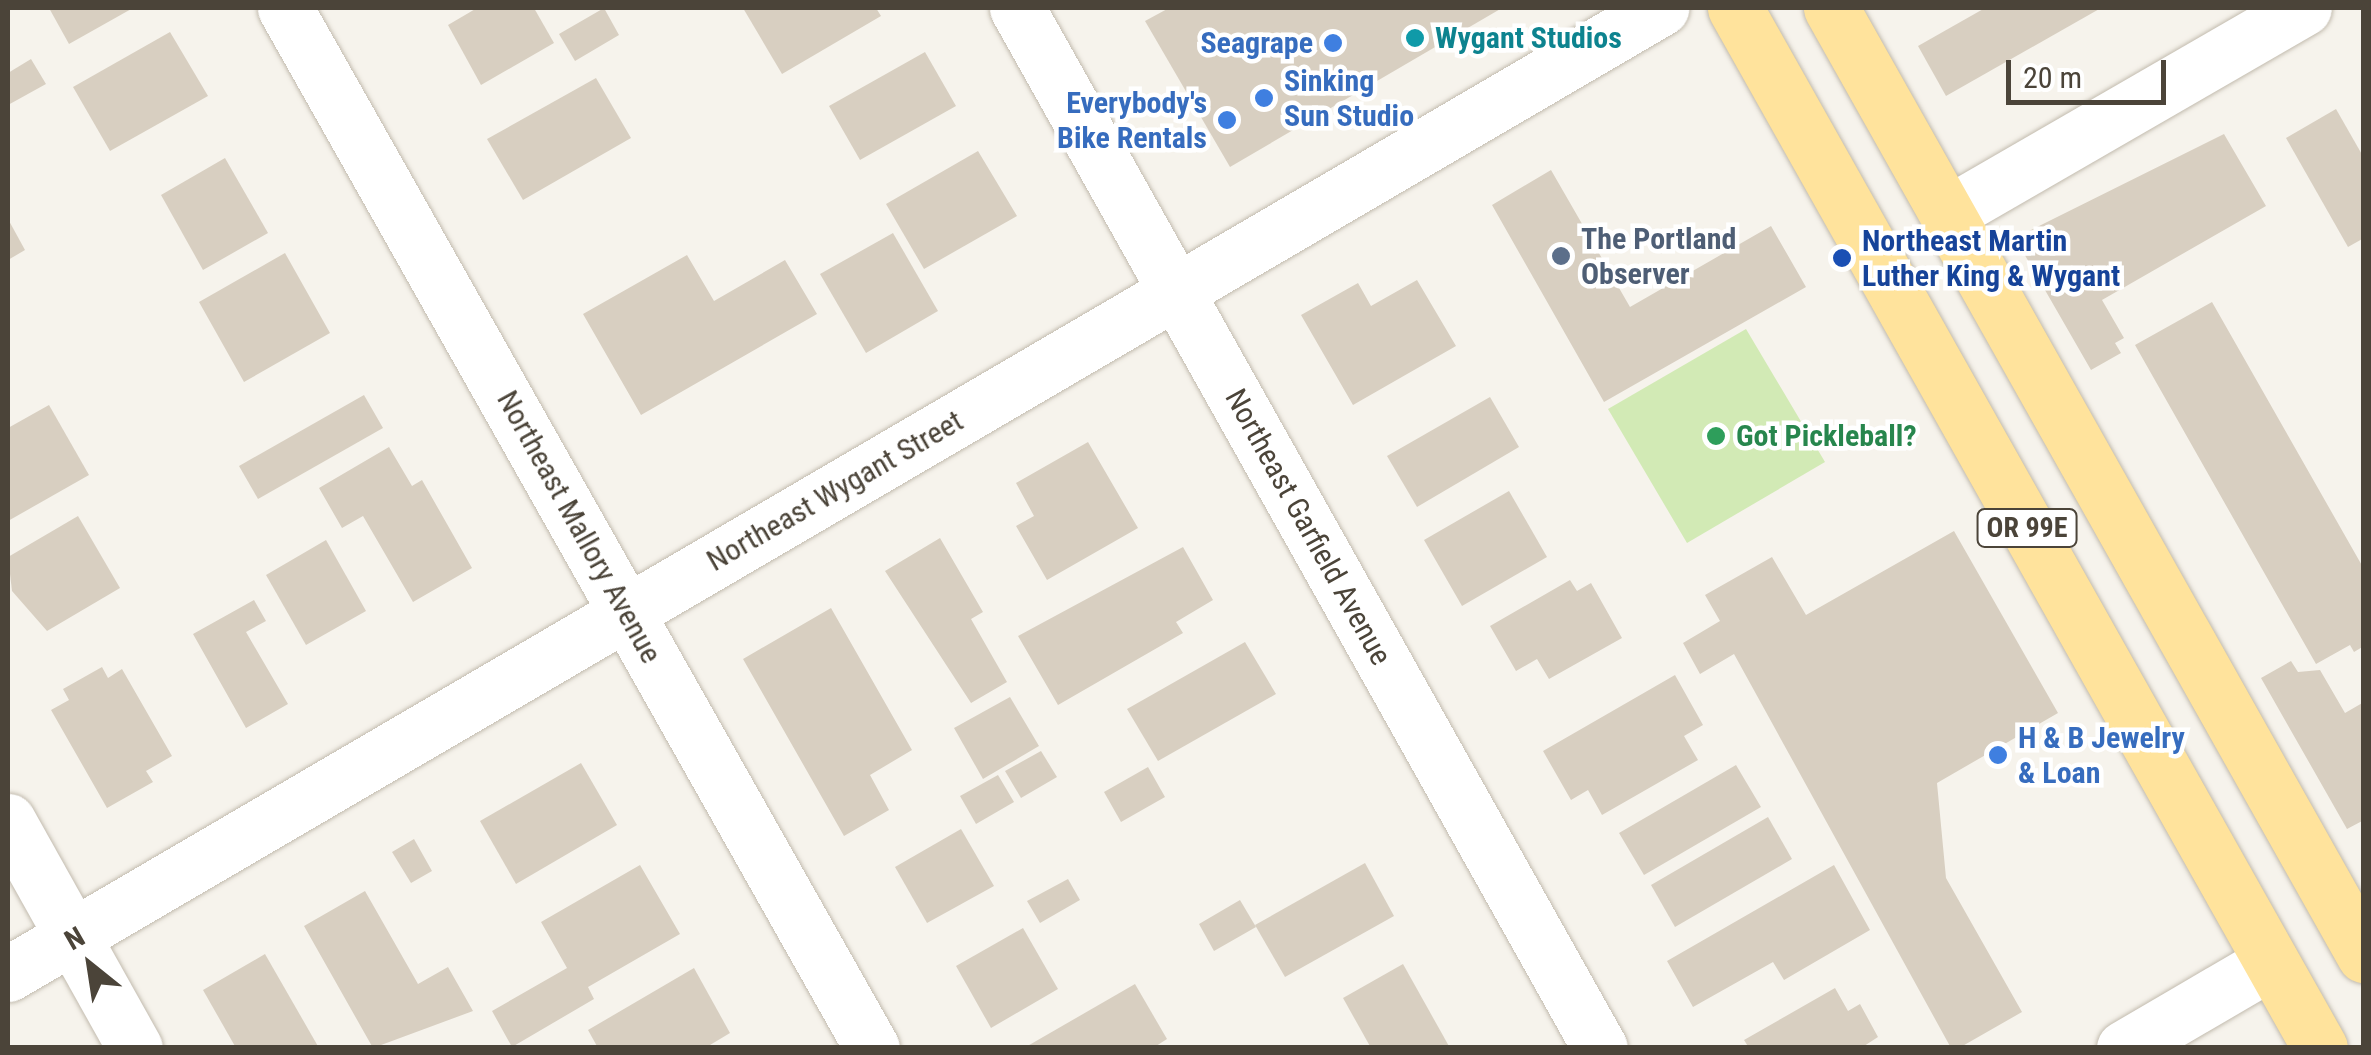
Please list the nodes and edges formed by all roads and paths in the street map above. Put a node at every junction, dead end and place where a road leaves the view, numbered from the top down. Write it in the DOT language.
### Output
graph roads {
  1 [pos="285,8"];
  2 [pos="1017,8"];
  3 [pos="1661,8"];
  4 [pos="1735,8"];
  5 [pos="1831,8"];
  6 [pos="2304,8"];
  7 [pos="1946,214"];
  8 [pos="1177,291"];
  9 [pos="627,612"];
  10 [pos="8,820"];
  11 [pos="2357,929"];
  12 [pos="71,936"];
  13 [pos="2271,962"];
  14 [pos="8,974"];
  15 [pos="135,1048"];
  16 [pos="872,1048"];
  17 [pos="1600,1048"];
  18 [pos="2124,1048"];
  19 [pos="2320,1048"];
  1 -- 9 [label="street, Northeast Mallory Avenue"];
  2 -- 8 [label="street, Northeast Garfield Avenue"];
  3 -- 8 [label="street, Northeast Wygant Street"];
  4 -- 13 [label="main road, OR 99E"];
  5 -- 7 [label="main road, OR 99E"];
  6 -- 7 [label="street"];
  7 -- 11 [label="main road, OR 99E"];
  8 -- 9 [label="street, Northeast Wygant Street"];
  8 -- 17 [label="street, Northeast Garfield Avenue"];
  9 -- 12 [label="street, Northeast Wygant Street"];
  9 -- 16 [label="street, Northeast Mallory Avenue"];
  10 -- 12 [label="street"];
  12 -- 14 [label="street, Northeast Wygant Street"];
  12 -- 15 [label="street"];
  13 -- 18 [label="street"];
  13 -- 19 [label="main road, OR 99E"];
}
